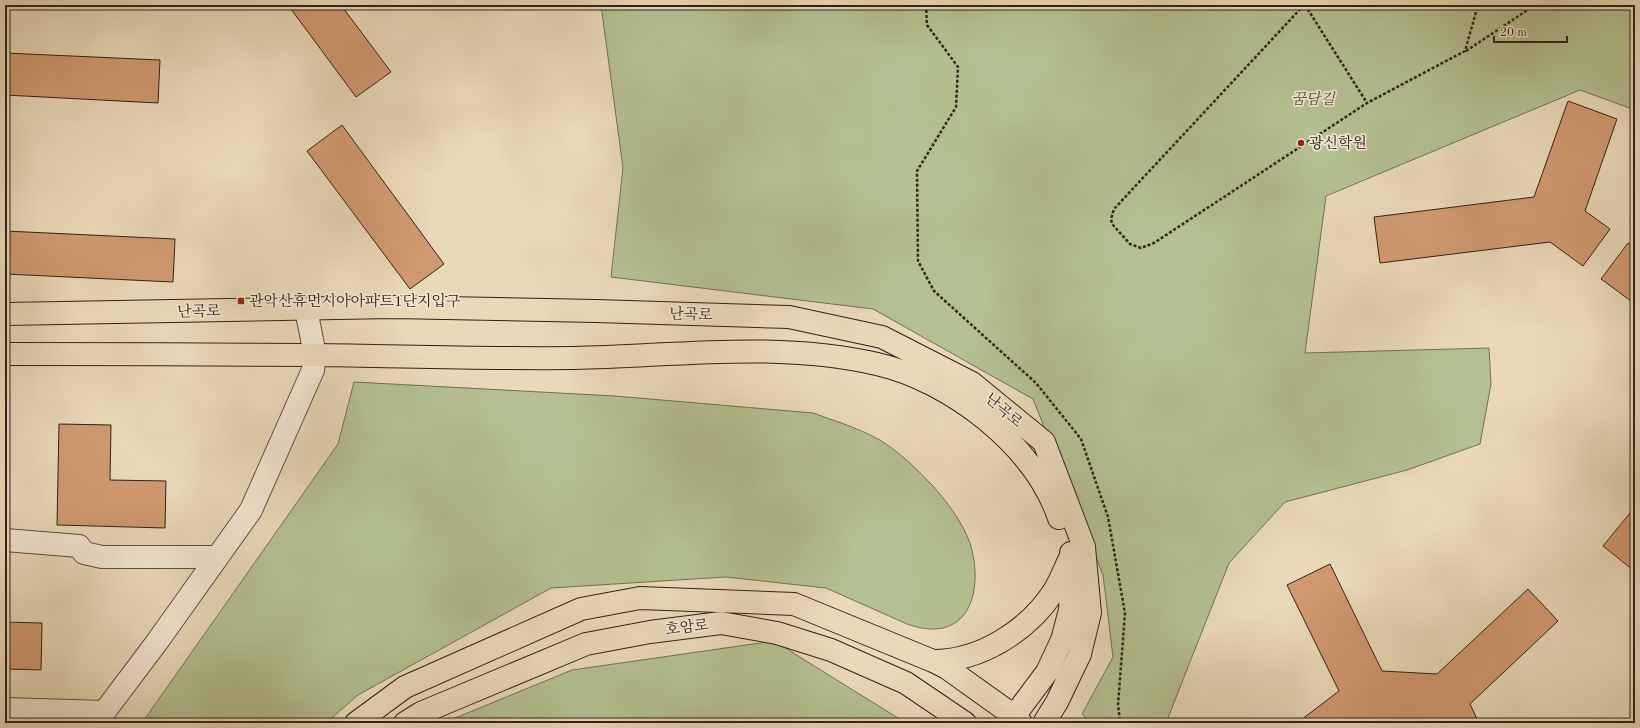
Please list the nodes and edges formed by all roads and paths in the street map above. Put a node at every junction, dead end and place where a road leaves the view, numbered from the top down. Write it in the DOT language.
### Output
graph roads {
  1 [pos="926,5"];
  2 [pos="1305,5"];
  3 [pos="1478,5"];
  4 [pos="1536,5"];
  5 [pos="1466,51"];
  6 [pos="1367,103"];
  7 [pos="306,309"];
  8 [pos="5,314"];
  9 [pos="5,354"];
  10 [pos="315,355"];
  11 [pos="5,540"];
  12 [pos="1071,554"];
  13 [pos="217,557"];
  14 [pos="933,661"];
  15 [pos="5,709"];
  16 [pos="100,718"];
  17 [pos="1015,721"];
  18 [pos="1119,722"];
  19 [pos="356,723"];
  20 [pos="405,723"];
  21 [pos="965,723"];
  22 [pos="1044,723"];
  1 -- 18 [label="path"];
  2 -- 6 [label="path"];
  2 -- 6 [label="path"];
  3 -- 5 [label="path"];
  4 -- 5 [label="path"];
  5 -- 6 [label="path"];
  7 -- 8 [label="main road, 난곡로"];
  7 -- 10 [label="lane"];
  7 -- 22 [label="main road, 난곡로"];
  9 -- 10 [label="main road, 난곡로"];
  10 -- 12 [label="main road, 난곡로"];
  10 -- 13 [label="lane"];
  11 -- 13 [label="lane"];
  12 -- 14 [label="main road"];
  12 -- 17 [label="main road, 난곡로"];
  13 -- 16 [label="lane"];
  14 -- 17 [label="main road"];
  14 -- 19 [label="main road"];
  15 -- 16 [label="lane"];
  20 -- 21 [label="main road, 호암로"];
}
